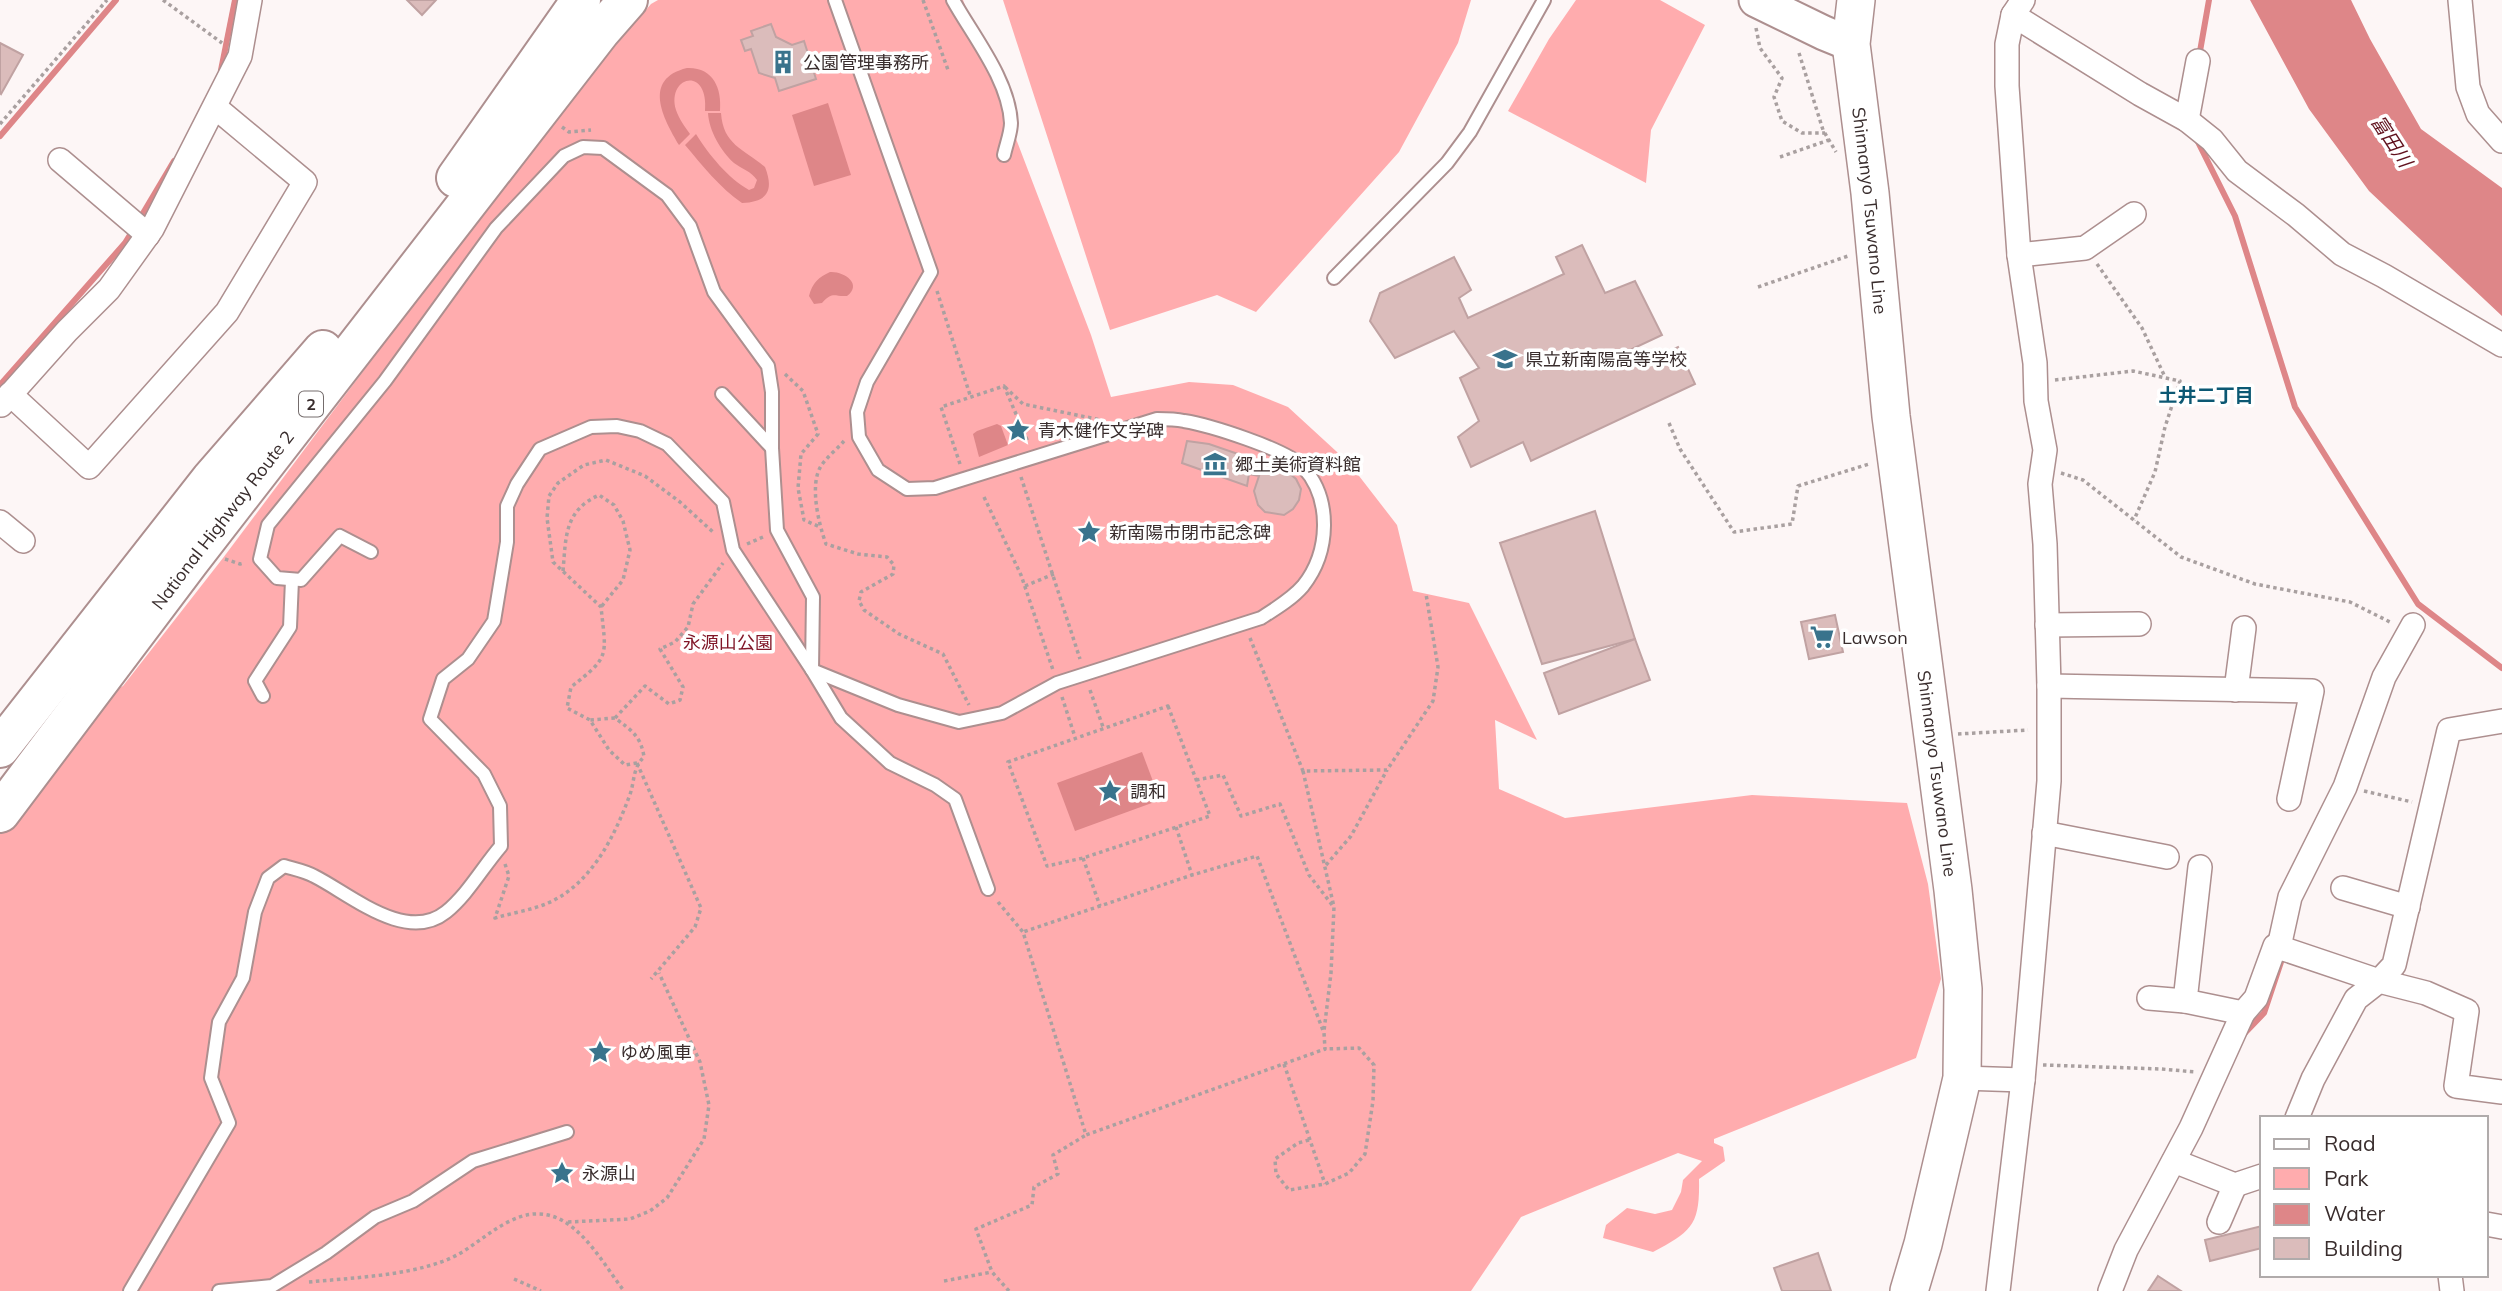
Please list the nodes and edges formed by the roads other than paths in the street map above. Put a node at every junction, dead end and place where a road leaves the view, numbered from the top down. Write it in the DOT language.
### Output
graph roads {
  1 [pos="250,0"];
  2 [pos="581,0"];
  3 [pos="628,0"];
  4 [pos="835,0"];
  5 [pos="953,0"];
  6 [pos="1544,0"];
  7 [pos="1856,0"];
  8 [pos="2460,0"];
  9 [pos="2018,7"];
  10 [pos="1755,11"];
  11 [pos="1851,44"];
  12 [pos="2198,61"];
  13 [pos="215,107"];
  14 [pos="2187,120"];
  15 [pos="2502,141"];
  16 [pos="1004,155"];
  17 [pos="60,160"];
  18 [pos="2134,214"];
  19 [pos="148,235"];
  20 [pos="2019,255"];
  21 [pos="1334,278"];
  22 [pos="2502,345"];
  23 [pos="722,394"];
  24 [pos="5,400"];
  25 [pos="772,448"];
  26 [pos="0,522"];
  27 [pos="23,541"];
  28 [pos="371,552"];
  29 [pos="292,579"];
  30 [pos="2139,624"];
  31 [pos="2047,625"];
  32 [pos="2244,628"];
  33 [pos="2411,628"];
  34 [pos="812,670"];
  35 [pos="2049,686"];
  36 [pos="2236,690"];
  37 [pos="263,696"];
  38 [pos="2502,721"];
  39 [pos="0,748"];
  40 [pos="2289,799"];
  41 [pos="0,813"];
  42 [pos="2044,833"];
  43 [pos="2158,849"];
  44 [pos="2200,867"];
  45 [pos="2343,888"];
  46 [pos="988,889"];
  47 [pos="2408,907"];
  48 [pos="2279,947"];
  49 [pos="2379,981"];
  50 [pos="2150,998"];
  51 [pos="2185,1001"];
  52 [pos="2244,1013"];
  53 [pos="2023,1074"];
  54 [pos="1962,1078"];
  55 [pos="2502,1092"];
  56 [pos="2298,1116"];
  57 [pos="567,1132"];
  58 [pos="2174,1161"];
  59 [pos="2260,1177"];
  60 [pos="2235,1185"];
  61 [pos="2219,1222"];
  62 [pos="130,1291"];
  63 [pos="219,1291"];
  64 [pos="1909,1291"];
  65 [pos="1998,1291"];
  66 [pos="2110,1291"];
  1 -- 13 [label="street"];
  2 -- 39 [label="highway, National Highway Route 2 / 2"];
  3 -- 41 [label="highway, National Highway Route 2 / 2"];
  4 -- 34 [label="lane"];
  5 -- 16 [label="lane"];
  6 -- 21 [label="lane"];
  7 -- 11 [label="main road, Shinnanyo Tsuwano Line"];
  8 -- 15 [label="street"];
  9 -- 14 [label="street"];
  9 -- 20 [label="street"];
  10 -- 11 [label="street"];
  11 -- 54 [label="main road, Shinnanyo Tsuwano Line"];
  12 -- 14 [label="street"];
  13 -- 19 [label="street"];
  13 -- 24 [label="street"];
  14 -- 22 [label="street"];
  17 -- 19 [label="street"];
  18 -- 20 [label="street"];
  19 -- 24 [label="street"];
  20 -- 31 [label="street"];
  23 -- 25 [label="lane"];
  25 -- 29 [label="lane"];
  25 -- 34 [label="lane"];
  26 -- 27 [label="street"];
  28 -- 29 [label="lane"];
  29 -- 37 [label="lane"];
  30 -- 31 [label="street"];
  31 -- 35 [label="street"];
  32 -- 36 [label="street"];
  33 -- 48 [label="street"];
  34 -- 46 [label="lane"];
  34 -- 62 [label="lane"];
  35 -- 36 [label="street"];
  35 -- 42 [label="street"];
  36 -- 40 [label="street"];
  38 -- 47 [label="street"];
  42 -- 43 [label="street"];
  42 -- 53 [label="street"];
  44 -- 51 [label="street"];
  45 -- 47 [label="street"];
  47 -- 49 [label="street"];
  48 -- 49 [label="street"];
  48 -- 52 [label="street"];
  49 -- 55 [label="street"];
  49 -- 56 [label="street"];
  50 -- 51 [label="street"];
  51 -- 52 [label="street"];
  52 -- 58 [label="street"];
  53 -- 54 [label="street"];
  53 -- 65 [label="street"];
  54 -- 64 [label="main road, Shinnanyo Tsuwano Line"];
  57 -- 63 [label="lane"];
  58 -- 60 [label="street"];
  58 -- 66 [label="street"];
  59 -- 60 [label="street"];
  60 -- 61 [label="street"];
}
